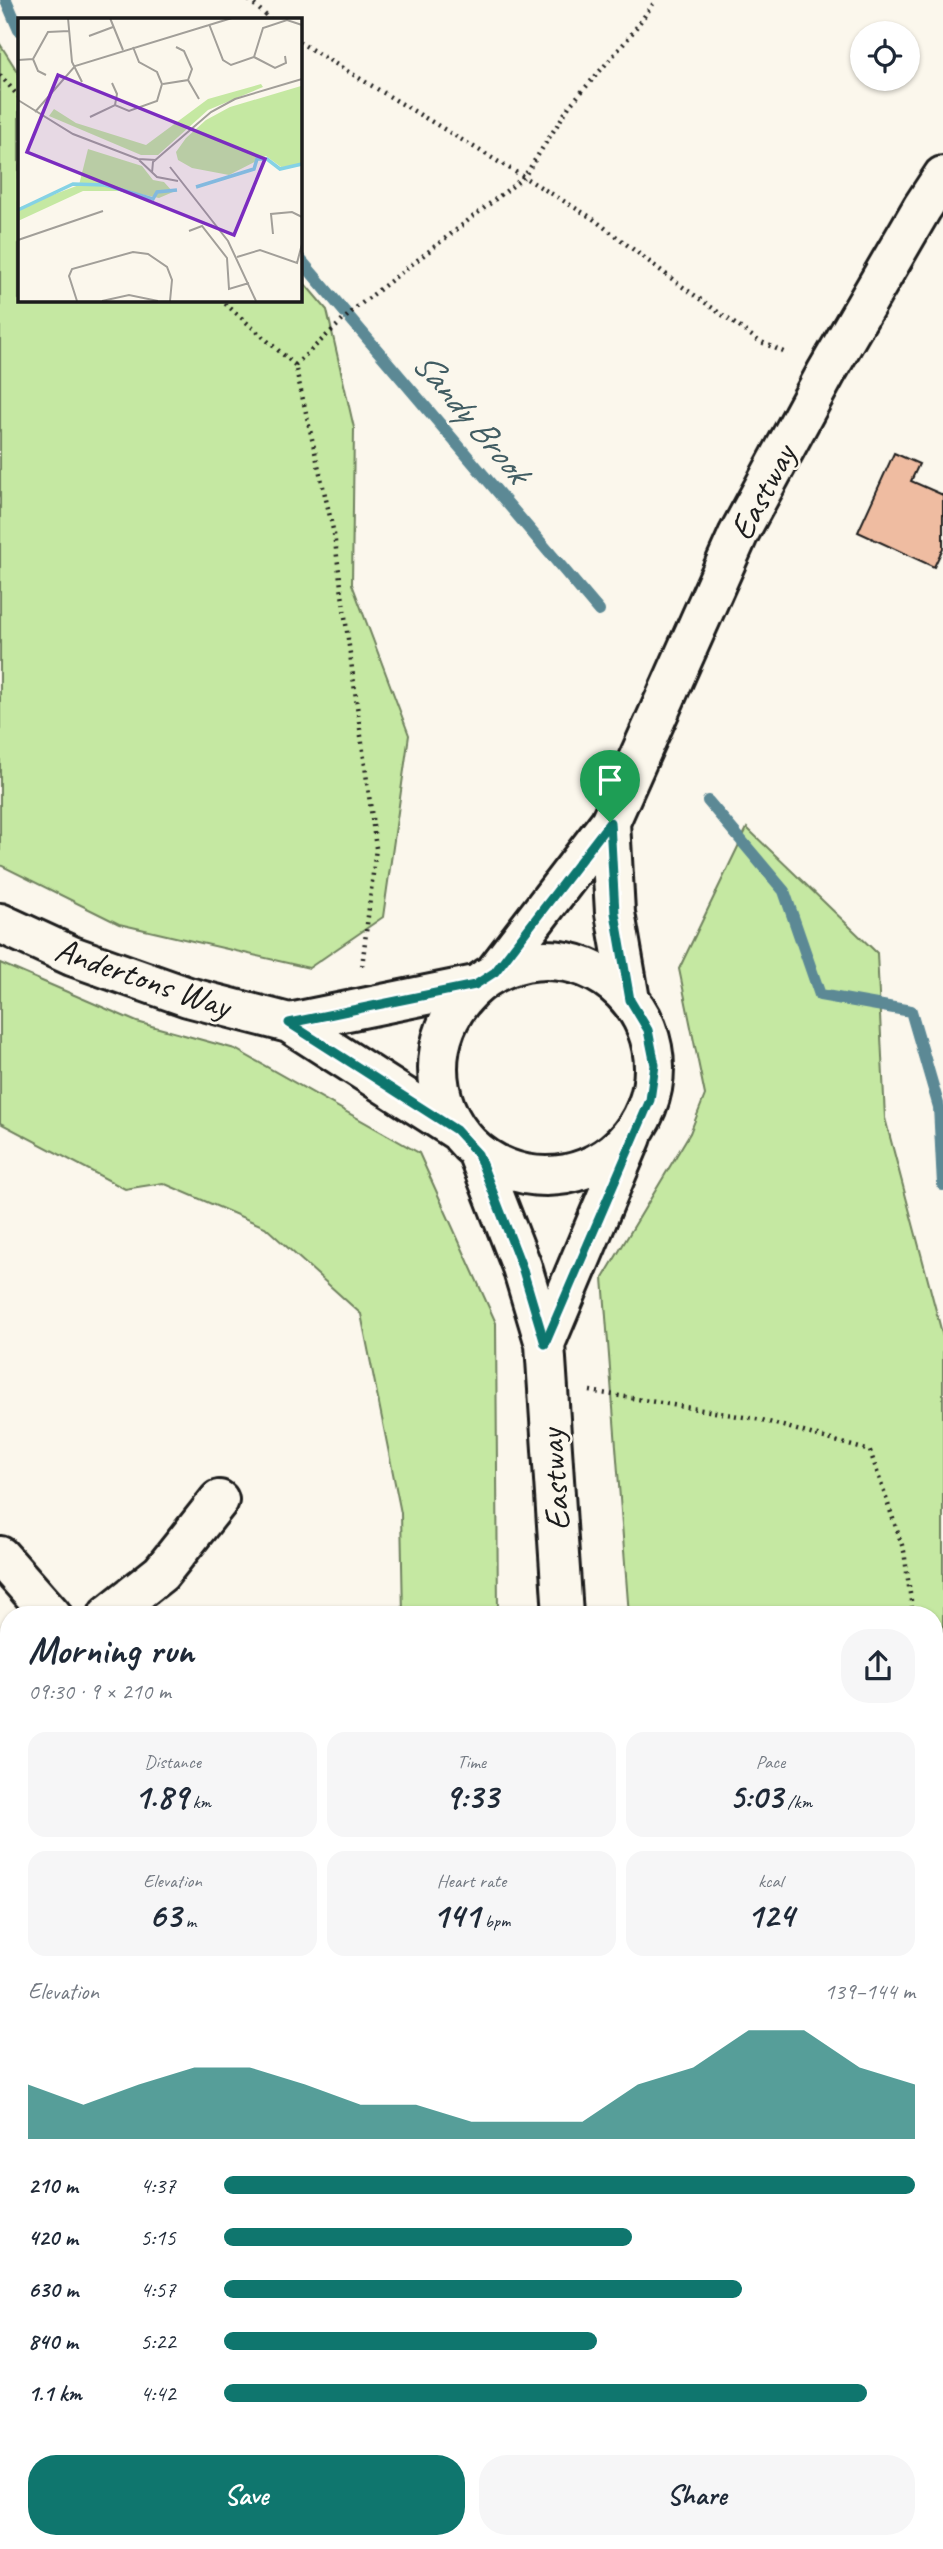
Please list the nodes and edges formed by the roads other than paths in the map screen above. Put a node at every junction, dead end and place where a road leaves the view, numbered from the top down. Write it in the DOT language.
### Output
graph roads {
  1 [pos="943,176"];
  2 [pos="610,822"];
  3 [pos="0,923"];
  4 [pos="485,978"];
  5 [pos="630,1000"];
  6 [pos="289,1023"];
  7 [pos="634,1132"];
  8 [pos="467,1142"];
  9 [pos="545,1344"];
  10 [pos="219,1500"];
  11 [pos="0,1556"];
  12 [pos="44,1606"];
  13 [pos="119,1606"];
  14 [pos="562,1606"];
  1 -- 2 [label="main road, Eastway"];
  2 -- 4 [label="main road, Eastway"];
  2 -- 5 [label="main road, Eastway"];
  3 -- 6 [label="main road, Andertons Way"];
  4 -- 5 [label="main road"];
  4 -- 6 [label="main road, Andertons Way"];
  4 -- 8 [label="main road"];
  5 -- 7 [label="main road"];
  6 -- 8 [label="main road, Andertons Way"];
  7 -- 8 [label="main road"];
  7 -- 9 [label="main road, Eastway"];
  8 -- 9 [label="main road, Eastway"];
  9 -- 14 [label="main road, Eastway"];
  10 -- 13 [label="main road"];
  11 -- 12 [label="main road"];
}
